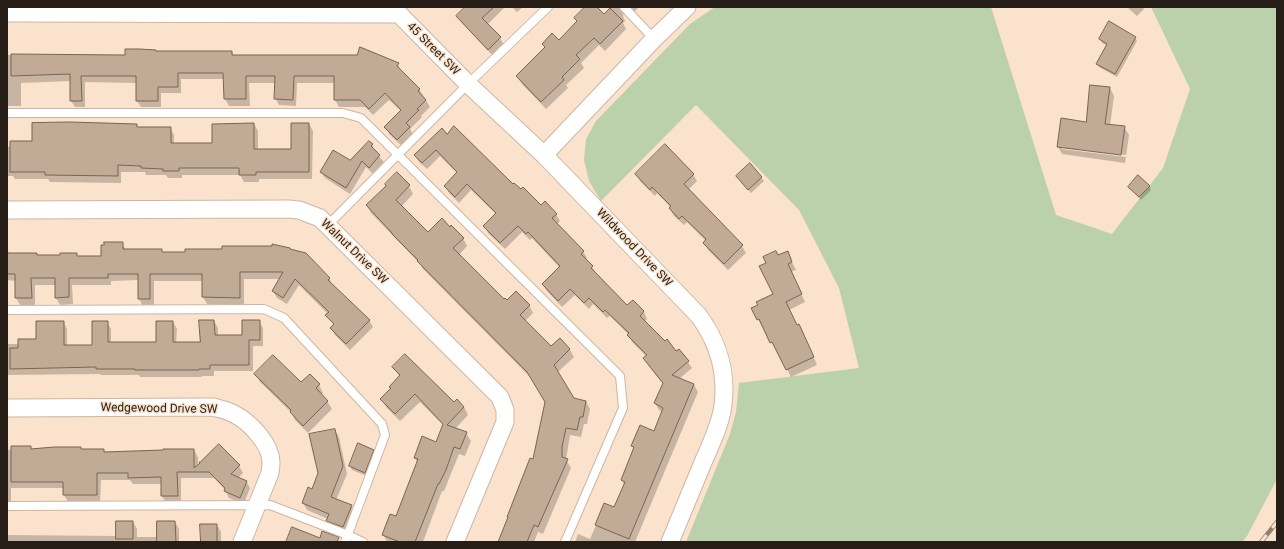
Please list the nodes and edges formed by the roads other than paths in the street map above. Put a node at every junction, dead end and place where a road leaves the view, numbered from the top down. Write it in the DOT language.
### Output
graph roads {
  1 [pos="548,7"];
  2 [pos="624,7"];
  3 [pos="687,7"];
  4 [pos="402,10"];
  5 [pos="7,13"];
  6 [pos="654,39"];
  7 [pos="468,84"];
  8 [pos="7,113"];
  9 [pos="398,154"];
  10 [pos="544,155"];
  11 [pos="7,210"];
  12 [pos="328,225"];
  13 [pos="7,310"];
  14 [pos="7,408"];
  15 [pos="257,505"];
  16 [pos="7,506"];
  17 [pos="347,539"];
  18 [pos="242,542"];
  19 [pos="363,542"];
  20 [pos="455,542"];
  21 [pos="565,542"];
  22 [pos="670,542"];
  1 -- 7 [label="lane"];
  2 -- 6 [label="lane"];
  3 -- 6 [label="street"];
  4 -- 5 [label="street, 45 Street SW"];
  4 -- 7 [label="street, 45 Street SW"];
  6 -- 10 [label="street"];
  7 -- 9 [label="lane"];
  7 -- 10 [label="street, 45 Street SW"];
  8 -- 9 [label="lane"];
  9 -- 12 [label="lane"];
  9 -- 21 [label="lane"];
  10 -- 22 [label="street, Wildwood Drive SW"];
  11 -- 12 [label="street, Walnut Drive SW"];
  12 -- 20 [label="street, Walnut Drive SW"];
  13 -- 17 [label="lane"];
  14 -- 15 [label="street, Wedgewood Drive SW"];
  15 -- 16 [label="lane"];
  15 -- 17 [label="lane"];
  15 -- 18 [label="street, Wedgewood Drive SW"];
  17 -- 19 [label="lane"];
}
